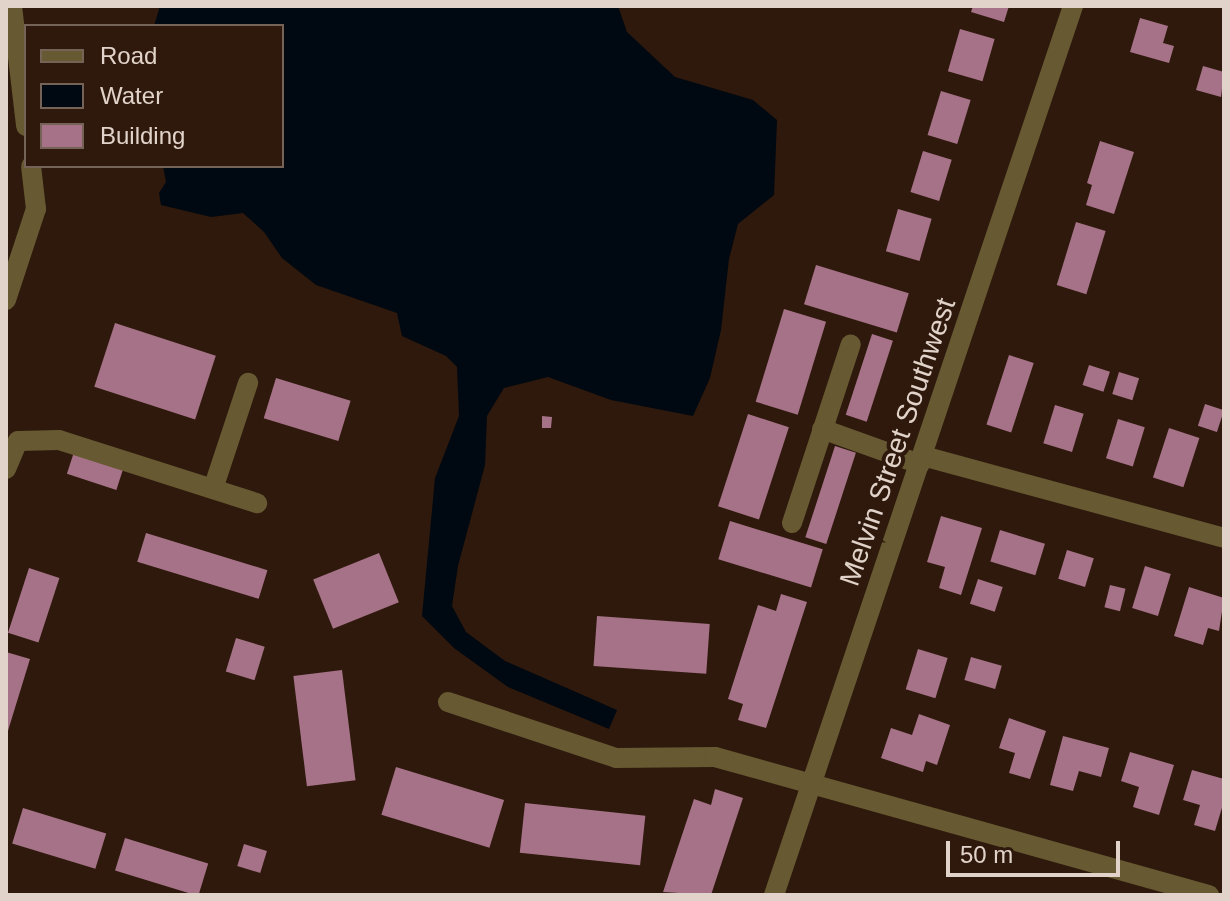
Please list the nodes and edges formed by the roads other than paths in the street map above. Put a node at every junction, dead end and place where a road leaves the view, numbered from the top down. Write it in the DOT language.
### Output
graph roads {
  1 [pos="12,6"];
  2 [pos="1073,6"];
  3 [pos="24,109"];
  4 [pos="31,168"];
  5 [pos="6,300"];
  6 [pos="851,344"];
  7 [pos="248,383"];
  8 [pos="822,429"];
  9 [pos="922,460"];
  10 [pos="6,469"];
  11 [pos="213,489"];
  12 [pos="257,503"];
  13 [pos="792,523"];
  14 [pos="1224,538"];
  15 [pos="448,702"];
  16 [pos="812,784"];
  17 [pos="774,895"];
  18 [pos="1209,895"];
  1 -- 3 [label="street"];
  2 -- 9 [label="street, Melvin Street Southwest"];
  4 -- 5 [label="street"];
  6 -- 8 [label="street"];
  7 -- 11 [label="street"];
  8 -- 9 [label="street"];
  8 -- 13 [label="street"];
  9 -- 14 [label="street"];
  9 -- 16 [label="street, Melvin Street Southwest"];
  10 -- 11 [label="street"];
  11 -- 12 [label="street"];
  15 -- 16 [label="street"];
  16 -- 17 [label="street, Melvin Street Southwest"];
  16 -- 18 [label="street"];
}
